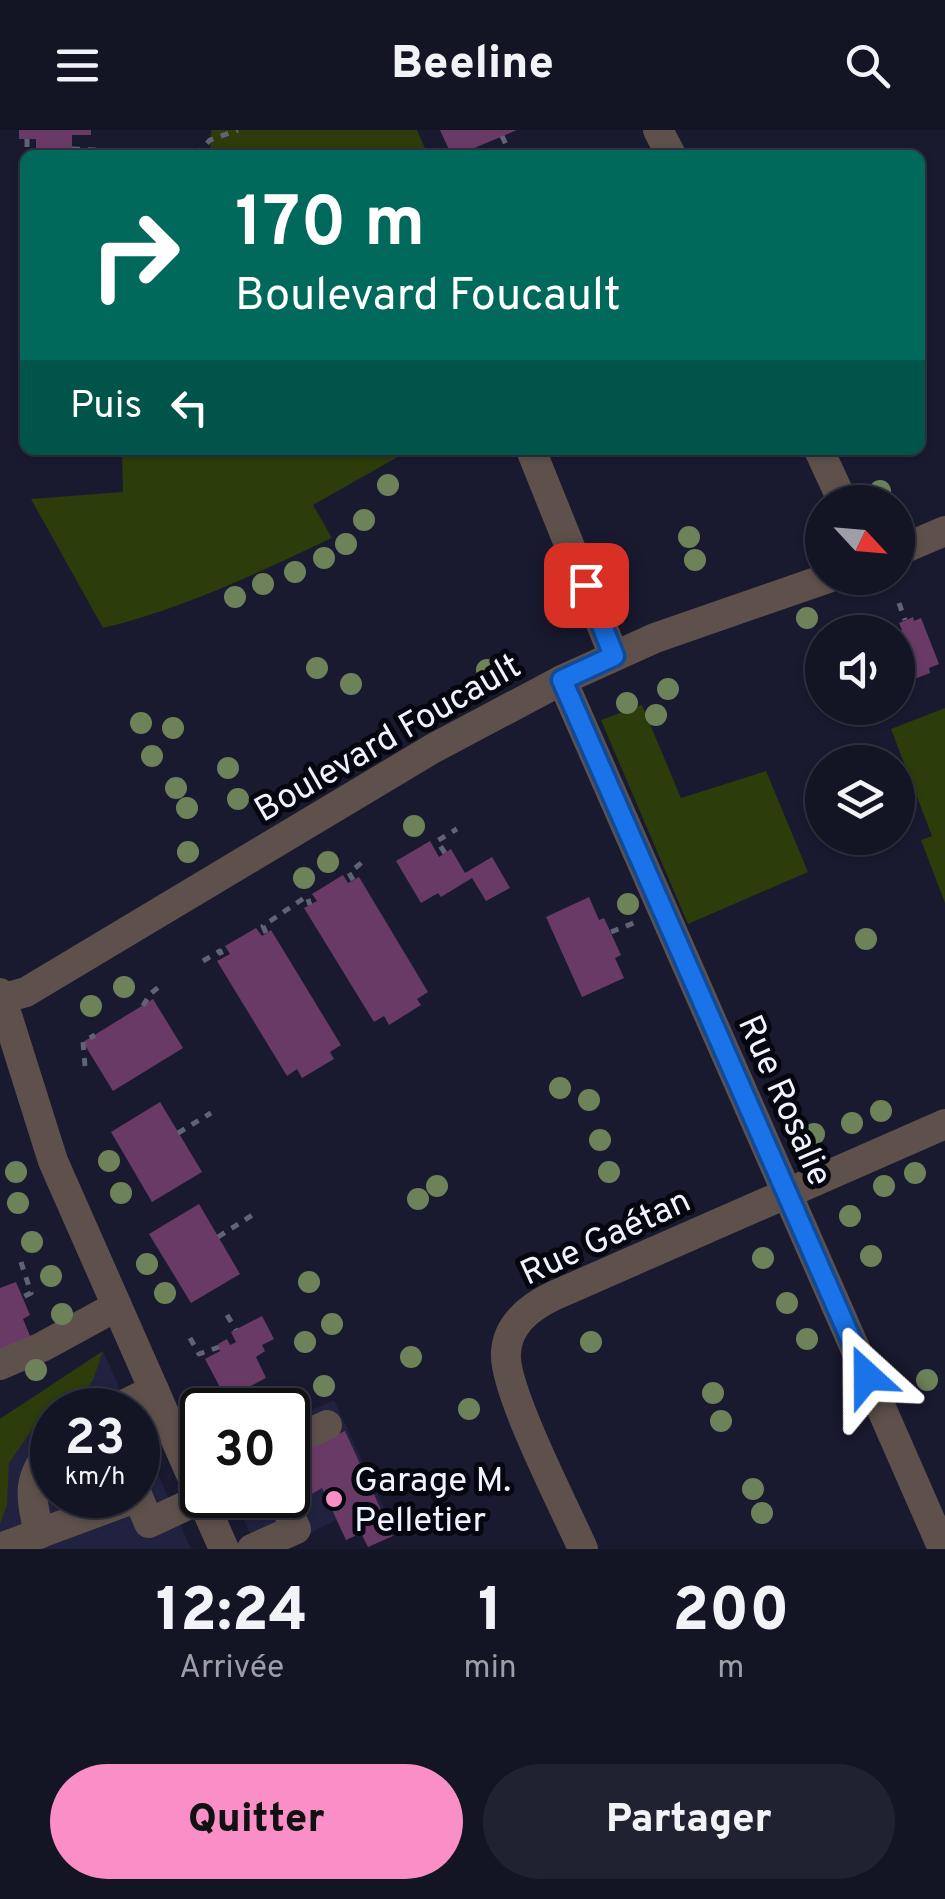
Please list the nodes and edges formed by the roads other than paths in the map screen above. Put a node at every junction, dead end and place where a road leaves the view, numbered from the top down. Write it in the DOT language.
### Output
graph roads {
  1 [pos="533,455"];
  2 [pos="820,455"];
  3 [pos="836,485"];
  4 [pos="945,531"];
  5 [pos="915,544"];
  6 [pos="805,586"];
  7 [pos="614,656"];
  8 [pos="562,680"];
  9 [pos="1,996"];
  10 [pos="945,1124"];
  11 [pos="786,1193"];
  12 [pos="117,1306"];
  13 [pos="0,1365"];
  14 [pos="153,1388"];
  15 [pos="160,1402"];
  16 [pos="327,1424"];
  17 [pos="310,1432"];
  18 [pos="180,1444"];
  19 [pos="35,1518"];
  20 [pos="80,1518"];
  21 [pos="213,1518"];
  22 [pos="291,1518"];
  23 [pos="39,1534"];
  24 [pos="0,1548"];
  25 [pos="224,1549"];
  26 [pos="252,1549"];
  27 [pos="583,1549"];
  28 [pos="943,1549"];
  1 -- 7 [label="street"];
  2 -- 3 [label="street"];
  4 -- 5 [label="street"];
  6 -- 7 [label="street, Boulevard Foucault"];
  7 -- 8 [label="street, Boulevard Foucault"];
  8 -- 9 [label="street, Boulevard Foucault"];
  8 -- 11 [label="street, Rue Rosalie"];
  9 -- 12 [label="street"];
  10 -- 11 [label="street, Rue Gaétan"];
  11 -- 27 [label="street, Rue Gaétan"];
  11 -- 28 [label="street, Rue Rosalie"];
  12 -- 13 [label="street"];
  12 -- 14 [label="street"];
  15 -- 18 [label="street"];
  16 -- 17 [label="street"];
  19 -- 23 [label="street"];
  20 -- 23 [label="street"];
  21 -- 25 [label="street"];
  22 -- 26 [label="street"];
  23 -- 24 [label="street"];
}
